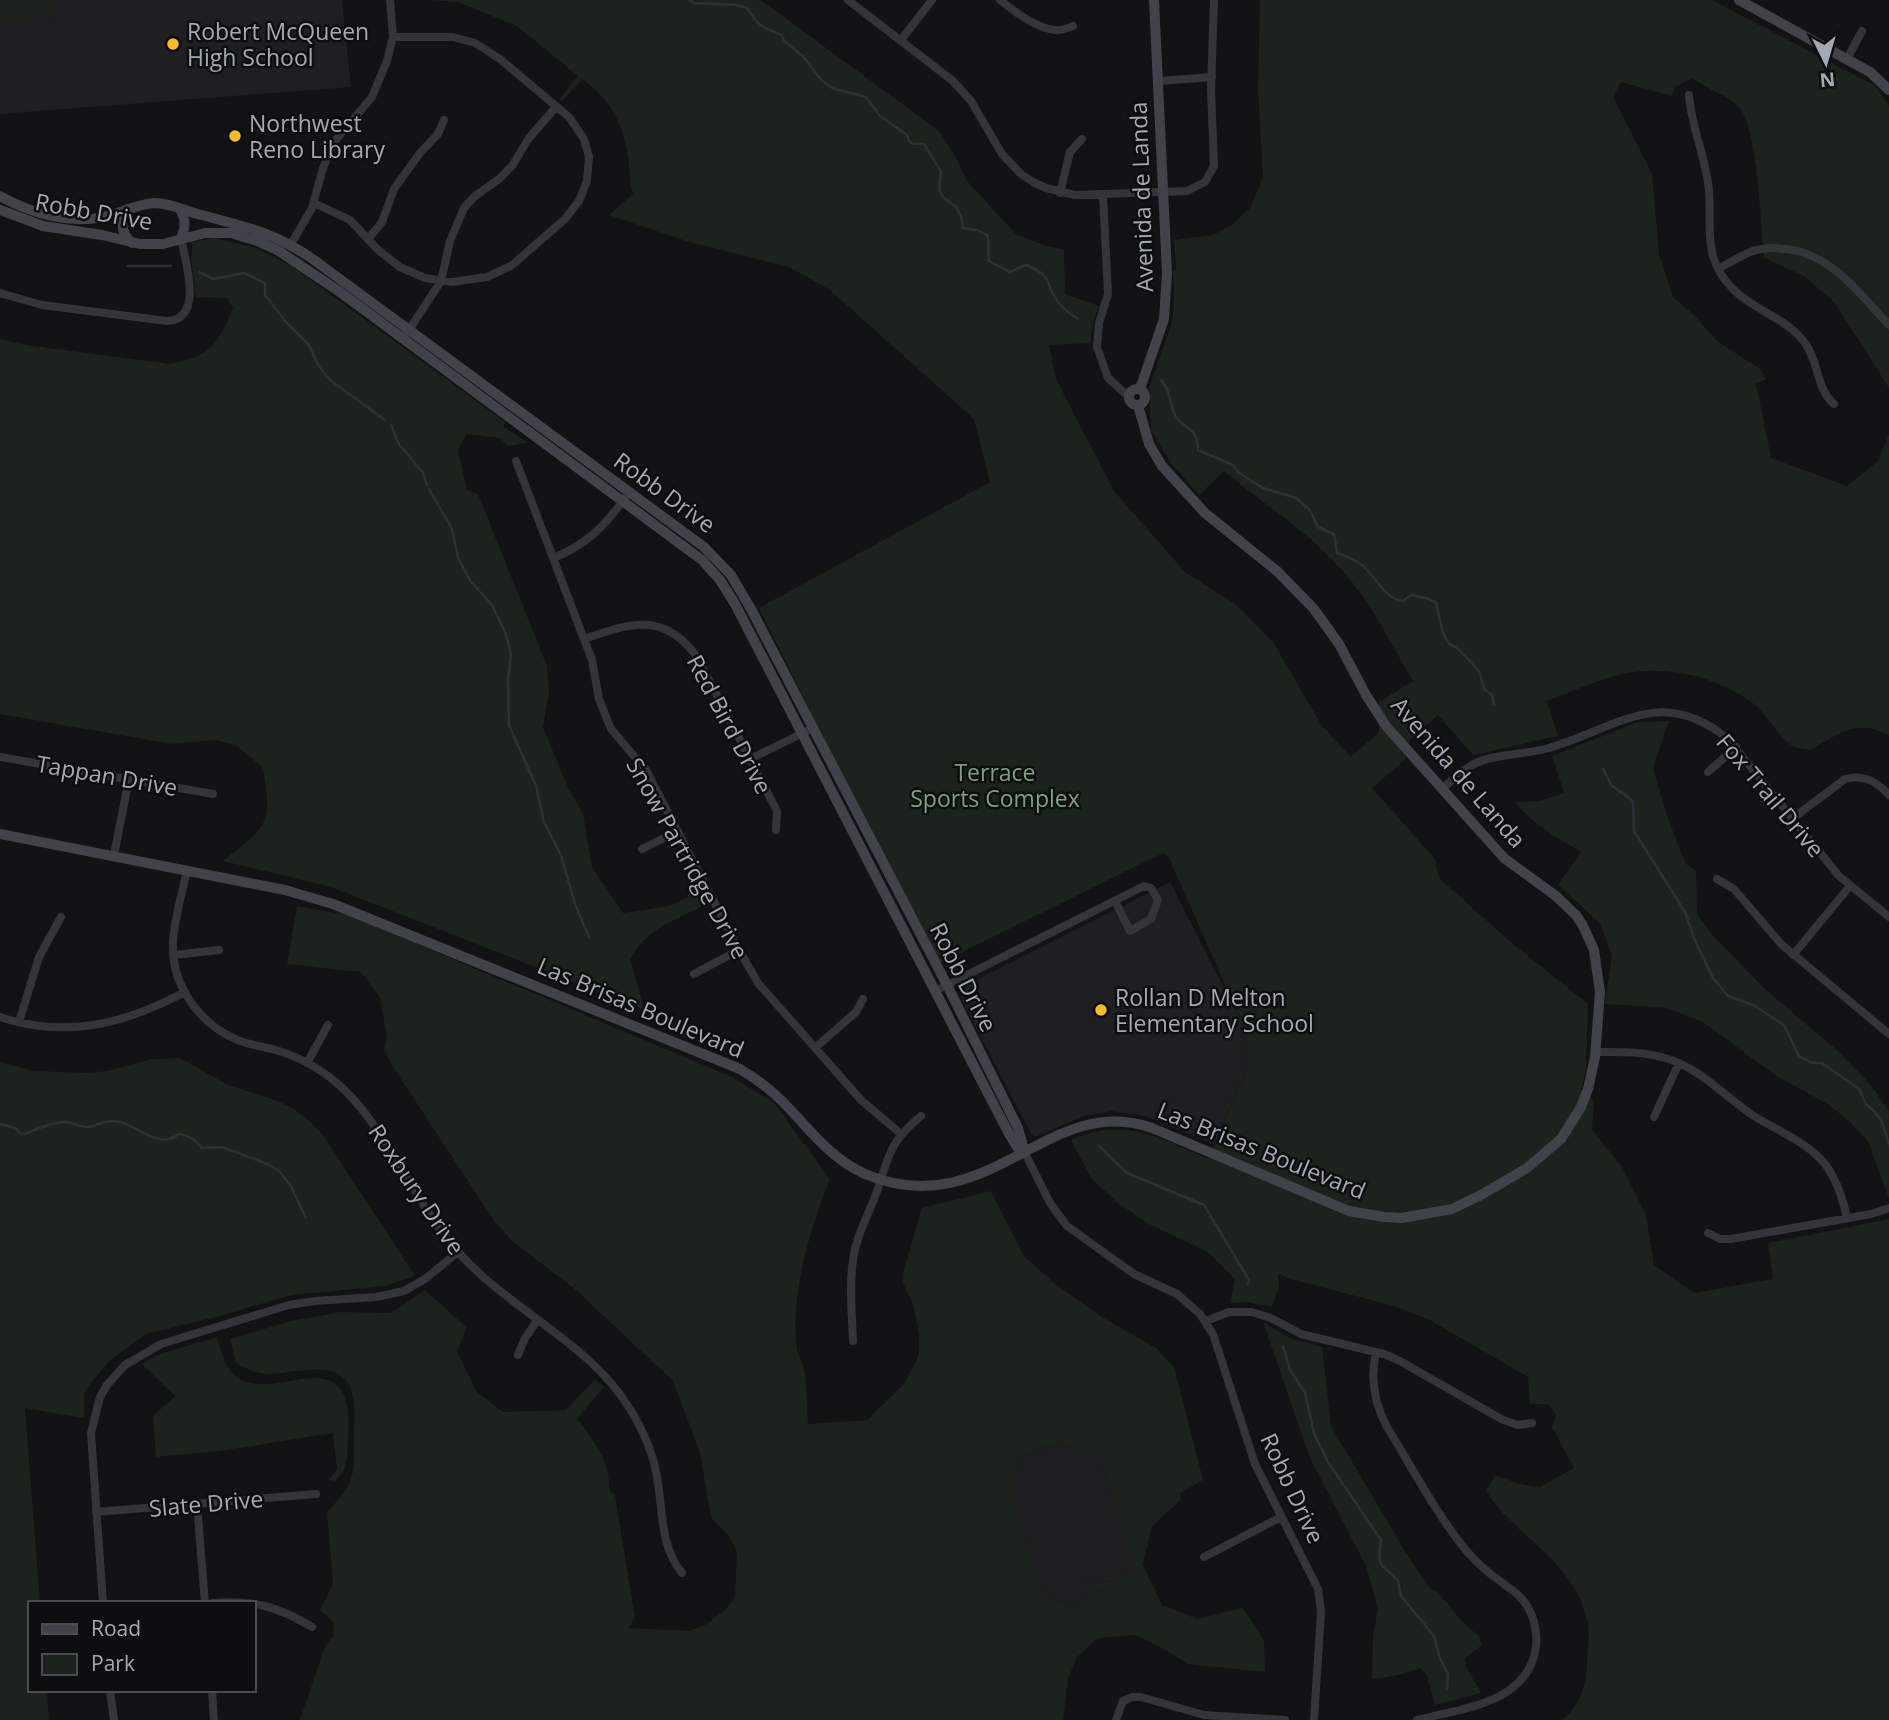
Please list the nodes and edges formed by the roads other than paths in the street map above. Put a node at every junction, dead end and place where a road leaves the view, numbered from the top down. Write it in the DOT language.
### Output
graph roads {
  1 [pos="390,0"];
  2 [pos="848,0"];
  3 [pos="932,0"];
  4 [pos="1000,0"];
  5 [pos="1154,0"];
  6 [pos="1214,0"];
  7 [pos="1746,1"];
  8 [pos="1073,26"];
  9 [pos="1862,31"];
  10 [pos="393,37"];
  11 [pos="901,40"];
  12 [pos="1848,57"];
  13 [pos="1212,77"];
  14 [pos="1159,80"];
  15 [pos="1889,80"];
  16 [pos="1889,90"];
  17 [pos="1689,95"];
  18 [pos="556,107"];
  19 [pos="444,120"];
  20 [pos="1082,139"];
  21 [pos="1163,192"];
  22 [pos="1060,193"];
  23 [pos="1103,195"];
  24 [pos="0,196"];
  25 [pos="314,203"];
  26 [pos="179,208"];
  27 [pos="128,209"];
  28 [pos="0,210"];
  29 [pos="181,238"];
  30 [pos="369,238"];
  31 [pos="132,243"];
  32 [pos="291,244"];
  33 [pos="1718,270"];
  34 [pos="441,281"];
  35 [pos="0,293"];
  36 [pos="1889,326"];
  37 [pos="405,335"];
  38 [pos="1134,401"];
  39 [pos="1834,404"];
  40 [pos="516,461"];
  41 [pos="626,497"];
  42 [pos="554,558"];
  43 [pos="584,639"];
  44 [pos="807,731"];
  45 [pos="1736,747"];
  46 [pos="0,757"];
  47 [pos="750,759"];
  48 [pos="1708,772"];
  49 [pos="129,779"];
  50 [pos="1442,789"];
  51 [pos="213,794"];
  52 [pos="1889,795"];
  53 [pos="1793,818"];
  54 [pos="776,830"];
  55 [pos="678,831"];
  56 [pos="0,834"];
  57 [pos="642,849"];
  58 [pos="114,855"];
  59 [pos="187,870"];
  60 [pos="1717,878"];
  61 [pos="1850,886"];
  62 [pos="1115,901"];
  63 [pos="1889,917"];
  64 [pos="61,918"];
  65 [pos="219,950"];
  66 [pos="739,950"];
  67 [pos="174,955"];
  68 [pos="1793,955"];
  69 [pos="694,974"];
  70 [pos="947,985"];
  71 [pos="934,991"];
  72 [pos="185,992"];
  73 [pos="863,999"];
  74 [pos="0,1017"];
  75 [pos="19,1022"];
  76 [pos="328,1025"];
  77 [pos="1889,1034"];
  78 [pos="815,1048"];
  79 [pos="1595,1052"];
  80 [pos="307,1063"];
  81 [pos="1679,1063"];
  82 [pos="921,1116"];
  83 [pos="1654,1117"];
  84 [pos="901,1134"];
  85 [pos="1025,1153"];
  86 [pos="881,1180"];
  87 [pos="1889,1208"];
  88 [pos="1847,1218"];
  89 [pos="1708,1233"];
  90 [pos="458,1252"];
  91 [pos="537,1321"];
  92 [pos="1206,1321"];
  93 [pos="853,1342"];
  94 [pos="1376,1352"];
  95 [pos="518,1355"];
  96 [pos="1532,1423"];
  97 [pos="316,1494"];
  98 [pos="197,1504"];
  99 [pos="96,1512"];
  100 [pos="1281,1517"];
  101 [pos="1204,1557"];
  102 [pos="682,1573"];
  103 [pos="103,1601"];
  104 [pos="205,1601"];
  105 [pos="256,1603"];
  106 [pos="312,1628"];
  107 [pos="110,1692"];
  108 [pos="212,1692"];
  109 [pos="114,1720"];
  110 [pos="214,1720"];
  111 [pos="1116,1720"];
  112 [pos="1285,1720"];
  113 [pos="1314,1720"];
  114 [pos="1417,1720"];
  1 -- 10 [label="street"];
  2 -- 11 [label="street"];
  3 -- 11 [label="street"];
  4 -- 8 [label="street"];
  5 -- 14 [label="street, Avenida de Landa"];
  6 -- 13 [label="street"];
  7 -- 12 [label="street"];
  9 -- 12 [label="street"];
  10 -- 18 [label="street"];
  10 -- 25 [label="street"];
  11 -- 22 [label="street"];
  12 -- 15 [label="street"];
  12 -- 16 [label="street"];
  13 -- 14 [label="street"];
  13 -- 21 [label="street"];
  14 -- 21 [label="street, Avenida de Landa"];
  17 -- 33 [label="street"];
  18 -- 34 [label="street"];
  18 -- 34 [label="street"];
  19 -- 30 [label="street"];
  20 -- 22 [label="street"];
  21 -- 23 [label="street"];
  21 -- 38 [label="street, Avenida de Landa"];
  22 -- 23 [label="street"];
  23 -- 38 [label="street"];
  24 -- 27 [label="street, Robb Drive"];
  25 -- 30 [label="street"];
  25 -- 32 [label="street"];
  26 -- 27 [label="street, Robb Drive"];
  26 -- 29 [label="street"];
  26 -- 32 [label="street, Robb Drive"];
  27 -- 31 [label="street"];
  28 -- 31 [label="street, Robb Drive"];
  29 -- 31 [label="street, Robb Drive"];
  29 -- 35 [label="street"];
  29 -- 37 [label="street, Robb Drive"];
  30 -- 34 [label="street"];
  32 -- 37 [label="street, Robb Drive"];
  33 -- 36 [label="street"];
  33 -- 39 [label="street"];
  34 -- 37 [label="street"];
  37 -- 41 [label="street, Robb Drive"];
  38 -- 50 [label="street, Avenida de Landa"];
  40 -- 42 [label="street, Snow Partridge Drive"];
  41 -- 42 [label="street"];
  41 -- 44 [label="street, Robb Drive"];
  42 -- 43 [label="street, Snow Partridge Drive"];
  43 -- 47 [label="street, Red Bird Drive"];
  43 -- 55 [label="street, Snow Partridge Drive"];
  44 -- 47 [label="street"];
  44 -- 70 [label="street, Robb Drive"];
  44 -- 71 [label="street, Robb Drive"];
  45 -- 48 [label="street"];
  45 -- 50 [label="street, Fox Trail Drive"];
  45 -- 53 [label="street, Fox Trail Drive"];
  46 -- 49 [label="street, Tappan Drive"];
  47 -- 54 [label="street, Red Bird Drive"];
  49 -- 51 [label="street, Tappan Drive"];
  49 -- 58 [label="street"];
  50 -- 79 [label="street, Avenida de Landa"];
  52 -- 53 [label="street"];
  53 -- 61 [label="street, Fox Trail Drive"];
  55 -- 57 [label="street"];
  55 -- 66 [label="street, Snow Partridge Drive"];
  56 -- 58 [label="street, Las Brisas Boulevard"];
  58 -- 59 [label="street, Las Brisas Boulevard"];
  59 -- 67 [label="street, Roxbury Drive"];
  59 -- 86 [label="street, Las Brisas Boulevard"];
  60 -- 68 [label="street"];
  61 -- 63 [label="street, Fox Trail Drive"];
  61 -- 68 [label="street"];
  62 -- 62 [label="street"];
  62 -- 70 [label="street"];
  64 -- 75 [label="street"];
  65 -- 67 [label="street"];
  66 -- 69 [label="street"];
  66 -- 78 [label="street, Snow Partridge Drive"];
  67 -- 72 [label="street, Roxbury Drive"];
  68 -- 77 [label="street"];
  70 -- 71 [label="street"];
  70 -- 85 [label="street, Robb Drive"];
  71 -- 85 [label="street, Robb Drive"];
  72 -- 75 [label="street"];
  72 -- 80 [label="street, Roxbury Drive"];
  73 -- 78 [label="street"];
  74 -- 75 [label="street"];
  76 -- 80 [label="street"];
  78 -- 84 [label="street, Snow Partridge Drive"];
  79 -- 81 [label="street"];
  79 -- 85 [label="street, Las Brisas Boulevard"];
  80 -- 90 [label="street, Roxbury Drive"];
  81 -- 83 [label="street"];
  81 -- 88 [label="street"];
  82 -- 84 [label="street"];
  84 -- 86 [label="street"];
  85 -- 86 [label="street, Las Brisas Boulevard"];
  85 -- 92 [label="street, Robb Drive"];
  86 -- 93 [label="street"];
  87 -- 88 [label="street"];
  88 -- 89 [label="street"];
  90 -- 91 [label="street, Roxbury Drive"];
  90 -- 99 [label="street"];
  91 -- 95 [label="street"];
  91 -- 102 [label="street, Roxbury Drive"];
  92 -- 94 [label="street"];
  92 -- 100 [label="street, Robb Drive"];
  94 -- 96 [label="street"];
  94 -- 114 [label="street"];
  97 -- 98 [label="street, Slate Drive"];
  98 -- 99 [label="street, Slate Drive"];
  98 -- 104 [label="street"];
  99 -- 103 [label="street"];
  100 -- 101 [label="street"];
  100 -- 113 [label="street, Robb Drive"];
  105 -- 106 [label="street"];
  107 -- 109 [label="street"];
  108 -- 110 [label="street"];
  111 -- 112 [label="street"];
}
